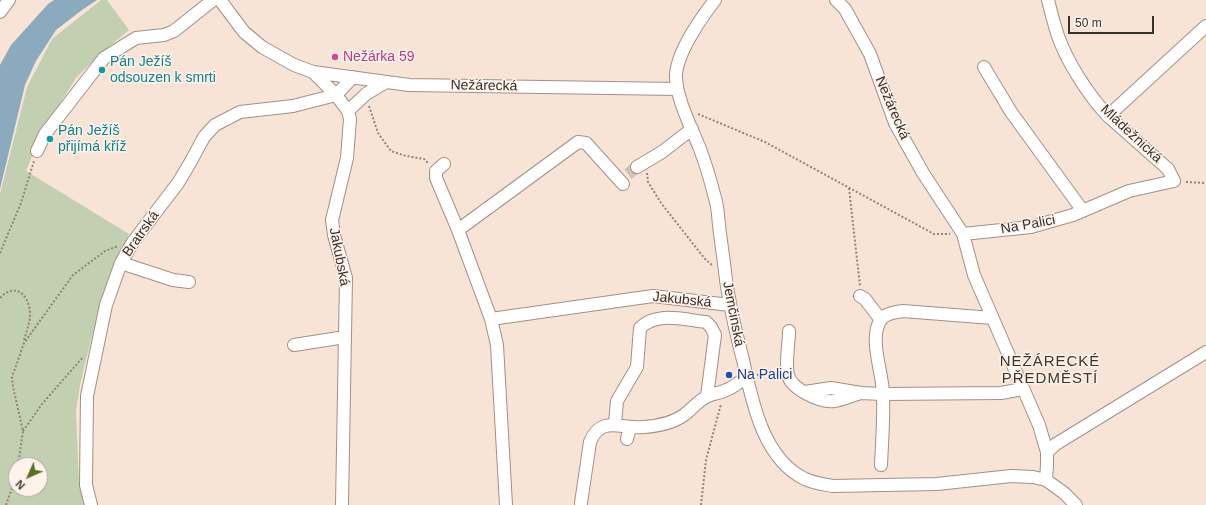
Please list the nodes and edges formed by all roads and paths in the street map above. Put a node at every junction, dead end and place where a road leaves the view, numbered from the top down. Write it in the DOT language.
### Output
graph roads {
  1 [pos="10,0"];
  2 [pos="213,0"];
  3 [pos="220,0"];
  4 [pos="715,0"];
  5 [pos="836,0"];
  6 [pos="1048,0"];
  7 [pos="0,12"];
  8 [pos="1206,26"];
  9 [pos="984,67"];
  10 [pos="313,72"];
  11 [pos="354,77"];
  12 [pos="386,82"];
  13 [pos="678,89"];
  14 [pos="336,95"];
  15 [pos="367,100"];
  16 [pos="684,108"];
  17 [pos="348,112"];
  18 [pos="1108,116"];
  19 [pos="692,129"];
  20 [pos="37,151"];
  21 [pos="648,160"];
  22 [pos="440,168"];
  23 [pos="1174,181"];
  24 [pos="1206,183"];
  25 [pos="849,188"];
  26 [pos="1083,211"];
  27 [pos="458,230"];
  28 [pos="963,234"];
  29 [pos="133,242"];
  30 [pos="0,253"];
  31 [pos="121,263"];
  32 [pos="726,275"];
  33 [pos="189,282"];
  34 [pos="861,296"];
  35 [pos="0,298"];
  36 [pos="730,305"];
  37 [pos="992,318"];
  38 [pos="492,319"];
  39 [pos="881,320"];
  40 [pos="790,331"];
  41 [pos="345,337"];
  42 [pos="98,340"];
  43 [pos="24,342"];
  44 [pos="294,345"];
  45 [pos="1206,352"];
  46 [pos="787,368"];
  47 [pos="747,377"];
  48 [pos="1023,389"];
  49 [pos="727,390"];
  50 [pos="883,394"];
  51 [pos="707,396"];
  52 [pos="615,424"];
  53 [pos="630,427"];
  54 [pos="23,431"];
  55 [pos="627,440"];
  56 [pos="1047,452"];
  57 [pos="19,457"];
  58 [pos="881,465"];
  59 [pos="1046,480"];
  60 [pos="581,503"];
  61 [pos="91,505"];
  62 [pos="342,505"];
  63 [pos="506,505"];
  64 [pos="701,505"];
  65 [pos="1076,505"];
  1 -- 7 [label="street"];
  2 -- 20 [label="street"];
  3 -- 10 [label="street, Nežárecká"];
  4 -- 13 [label="street"];
  5 -- 28 [label="street, Nežárecká"];
  6 -- 18 [label="street, Mládežnická"];
  8 -- 18 [label="street"];
  9 -- 26 [label="street"];
  10 -- 11 [label="street, Nežárecká"];
  10 -- 14 [label="street"];
  11 -- 12 [label="street, Nežárecká"];
  11 -- 14 [label="street"];
  12 -- 13 [label="street, Nežárecká"];
  12 -- 17 [label="street"];
  13 -- 16 [label="street, Jemčinská"];
  14 -- 17 [label="street"];
  14 -- 29 [label="street, Bratrská"];
  15 -- 22 [label="path"];
  16 -- 19 [label="street, Jemčinská"];
  16 -- 25 [label="path"];
  17 -- 41 [label="street, Jakubská"];
  18 -- 23 [label="street, Mládežnická"];
  19 -- 21 [label="street"];
  19 -- 32 [label="street, Jemčinská"];
  20 -- 30 [label="path"];
  21 -- 27 [label="street"];
  21 -- 32 [label="path"];
  22 -- 27 [label="street"];
  23 -- 24 [label="path"];
  23 -- 26 [label="street, Na Palici"];
  25 -- 28 [label="path"];
  25 -- 34 [label="path"];
  26 -- 28 [label="street, Na Palici"];
  27 -- 38 [label="street"];
  28 -- 37 [label="street"];
  29 -- 31 [label="street, Bratrská"];
  29 -- 43 [label="path"];
  31 -- 33 [label="street"];
  31 -- 42 [label="street, Bratrská"];
  32 -- 36 [label="street, Jemčinská"];
  34 -- 39 [label="street"];
  35 -- 43 [label="path"];
  36 -- 38 [label="street, Jakubská"];
  36 -- 47 [label="street, Jemčinská"];
  37 -- 39 [label="street"];
  37 -- 48 [label="street"];
  38 -- 63 [label="street"];
  39 -- 50 [label="street"];
  40 -- 46 [label="street"];
  41 -- 44 [label="street"];
  41 -- 62 [label="street, Jakubská"];
  42 -- 54 [label="path"];
  42 -- 61 [label="street, Bratrská"];
  43 -- 54 [label="path"];
  45 -- 56 [label="street"];
  46 -- 47 [label="path"];
  46 -- 50 [label="street"];
  47 -- 49 [label="street"];
  47 -- 59 [label="street, Jemčinská"];
  48 -- 50 [label="street"];
  48 -- 56 [label="street"];
  49 -- 51 [label="street"];
  49 -- 64 [label="path"];
  50 -- 58 [label="street"];
  51 -- 52 [label="street"];
  51 -- 53 [label="street"];
  52 -- 53 [label="street"];
  52 -- 60 [label="street"];
  53 -- 55 [label="street"];
  54 -- 57 [label="path"];
  56 -- 59 [label="street"];
  59 -- 65 [label="street"];
}
